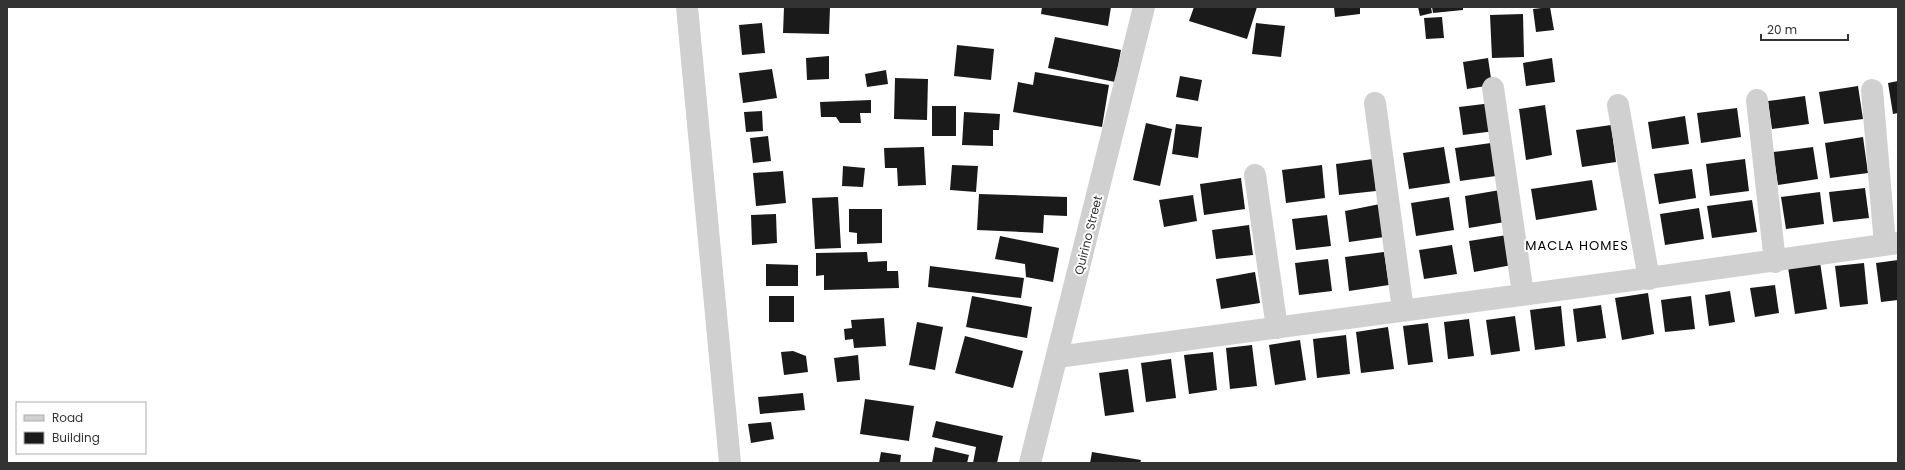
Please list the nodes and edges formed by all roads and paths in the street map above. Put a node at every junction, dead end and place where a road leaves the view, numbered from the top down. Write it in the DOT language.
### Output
graph roads {
  1 [pos="687,7"];
  2 [pos="1144,7"];
  3 [pos="1493,88"];
  4 [pos="1872,90"];
  5 [pos="1757,100"];
  6 [pos="1375,103"];
  7 [pos="1618,105"];
  8 [pos="1255,175"];
  9 [pos="1891,244"];
  10 [pos="1775,262"];
  11 [pos="1649,279"];
  12 [pos="1523,294"];
  13 [pos="1403,310"];
  14 [pos="1277,328"];
  15 [pos="1058,357"];
  16 [pos="730,463"];
  17 [pos="1030,463"];
  1 -- 16 [label="street"];
  2 -- 15 [label="street, Quirino Street"];
  3 -- 12 [label="street"];
  4 -- 9 [label="street"];
  5 -- 10 [label="street"];
  6 -- 13 [label="street"];
  7 -- 11 [label="street"];
  8 -- 14 [label="street"];
  9 -- 10 [label="street"];
  10 -- 11 [label="street"];
  11 -- 12 [label="street"];
  12 -- 13 [label="street"];
  13 -- 14 [label="street"];
  14 -- 15 [label="street"];
  15 -- 17 [label="street, Quirino Street"];
}
